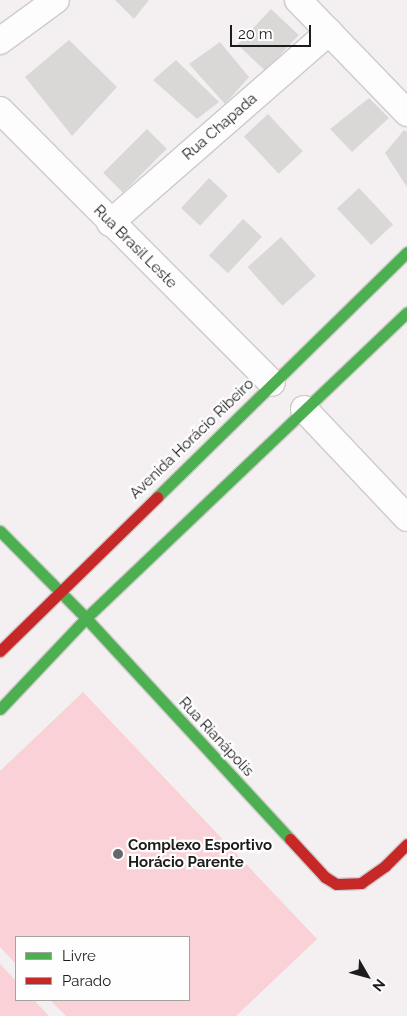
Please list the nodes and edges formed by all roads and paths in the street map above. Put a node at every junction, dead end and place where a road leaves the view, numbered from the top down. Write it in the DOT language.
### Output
graph roads {
  1 [pos="56,0"];
  2 [pos="298,0"];
  3 [pos="329,32"];
  4 [pos="0,42"];
  5 [pos="0,110"];
  6 [pos="407,113"];
  7 [pos="110,223"];
  8 [pos="407,252"];
  9 [pos="407,312"];
  10 [pos="272,382"];
  11 [pos="304,409"];
  12 [pos="407,518"];
  13 [pos="0,531"];
  14 [pos="58,592"];
  15 [pos="86,618"];
  16 [pos="0,651"];
  17 [pos="0,709"];
  18 [pos="407,844"];
  1 -- 4 [label="street"];
  2 -- 3 [label="street"];
  3 -- 6 [label="street"];
  3 -- 7 [label="street, Rua Chapada"];
  5 -- 7 [label="street, Rua Brasil Leste"];
  7 -- 10 [label="street, Rua Brasil Leste"];
  8 -- 10 [label="street, Avenida Horácio Ribeiro"];
  9 -- 11 [label="street"];
  10 -- 14 [label="street, Avenida Horácio Ribeiro"];
  11 -- 12 [label="street"];
  11 -- 15 [label="street"];
  13 -- 14 [label="street"];
  14 -- 15 [label="street, Rua Rianápolis"];
  14 -- 16 [label="street, Avenida Horácio Ribeiro"];
  15 -- 17 [label="street"];
  15 -- 18 [label="street, Rua Rianápolis"];
}
